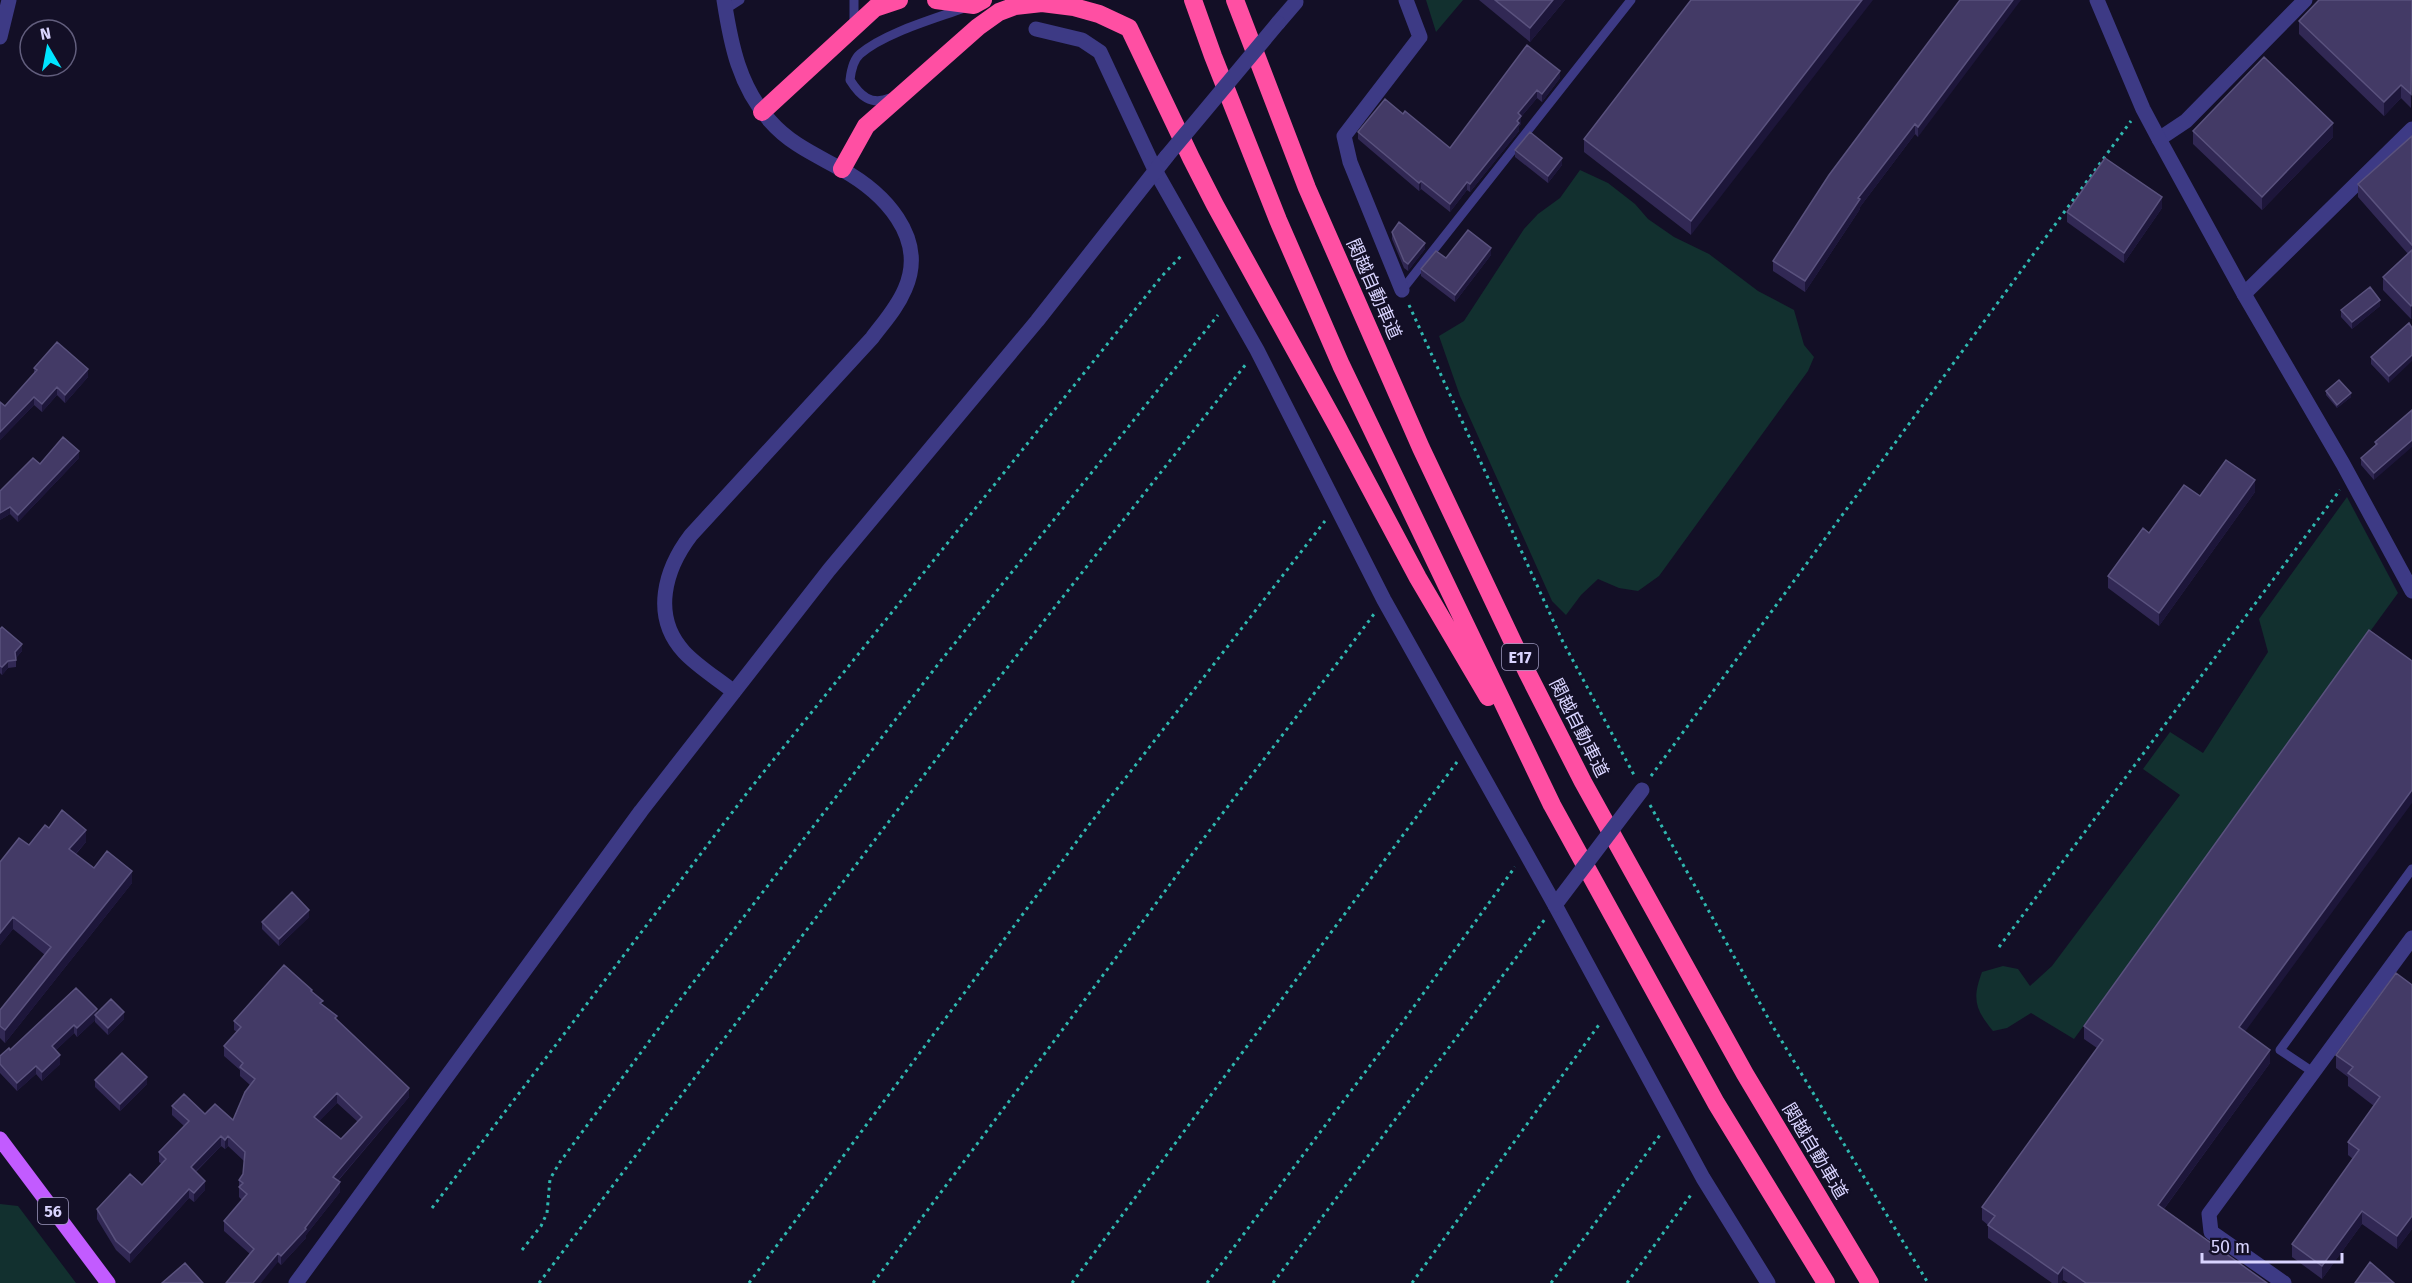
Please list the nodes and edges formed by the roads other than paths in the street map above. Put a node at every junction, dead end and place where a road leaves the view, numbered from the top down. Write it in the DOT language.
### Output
graph roads {
  1 [pos="9,0"];
  2 [pos="741,0"];
  3 [pos="854,0"];
  4 [pos="899,0"];
  5 [pos="936,0"];
  6 [pos="1193,0"];
  7 [pos="1235,0"];
  8 [pos="1406,0"];
  9 [pos="1631,0"];
  10 [pos="2097,0"];
  11 [pos="2306,0"];
  12 [pos="1296,1"];
  13 [pos="979,2"];
  14 [pos="725,5"];
  15 [pos="854,28"];
  16 [pos="1036,29"];
  17 [pos="0,37"];
  18 [pos="901,94"];
  19 [pos="762,112"];
  20 [pos="2412,129"];
  21 [pos="2159,139"];
  22 [pos="842,169"];
  23 [pos="1156,172"];
  24 [pos="1402,290"];
  25 [pos="2244,294"];
  26 [pos="2412,591"];
  27 [pos="734,692"];
  28 [pos="1642,790"];
  29 [pos="1552,805"];
  30 [pos="2412,869"];
  31 [pos="1555,904"];
  32 [pos="2412,938"];
  33 [pos="2313,1072"];
  34 [pos="0,1139"];
  35 [pos="108,1283"];
  36 [pos="296,1283"];
  37 [pos="1768,1283"];
  38 [pos="1826,1283"];
  39 [pos="1870,1283"];
  40 [pos="2284,1283"];
  1 -- 17 [label="street"];
  2 -- 14 [label="lane"];
  3 -- 15 [label="lane"];
  4 -- 15 [label="highway"];
  5 -- 13 [label="highway"];
  6 -- 29 [label="highway, E17"];
  7 -- 39 [label="highway, 関越自動車道 / E17"];
  8 -- 24 [label="street"];
  9 -- 24 [label="lane"];
  10 -- 21 [label="street"];
  11 -- 21 [label="street"];
  12 -- 23 [label="street, bridge"];
  13 -- 18 [label="lane"];
  14 -- 19 [label="street"];
  15 -- 19 [label="highway"];
  16 -- 23 [label="street"];
  18 -- 22 [label="highway"];
  18 -- 29 [label="highway"];
  19 -- 22 [label="street"];
  20 -- 25 [label="street"];
  21 -- 25 [label="street"];
  22 -- 27 [label="street"];
  23 -- 27 [label="street"];
  23 -- 31 [label="street"];
  25 -- 26 [label="street"];
  27 -- 36 [label="street"];
  28 -- 31 [label="street, bridge"];
  29 -- 38 [label="highway, E17"];
  30 -- 33 [label="lane"];
  31 -- 37 [label="street"];
  32 -- 33 [label="street"];
  33 -- 40 [label="street"];
  34 -- 35 [label="main road, 56"];
}
